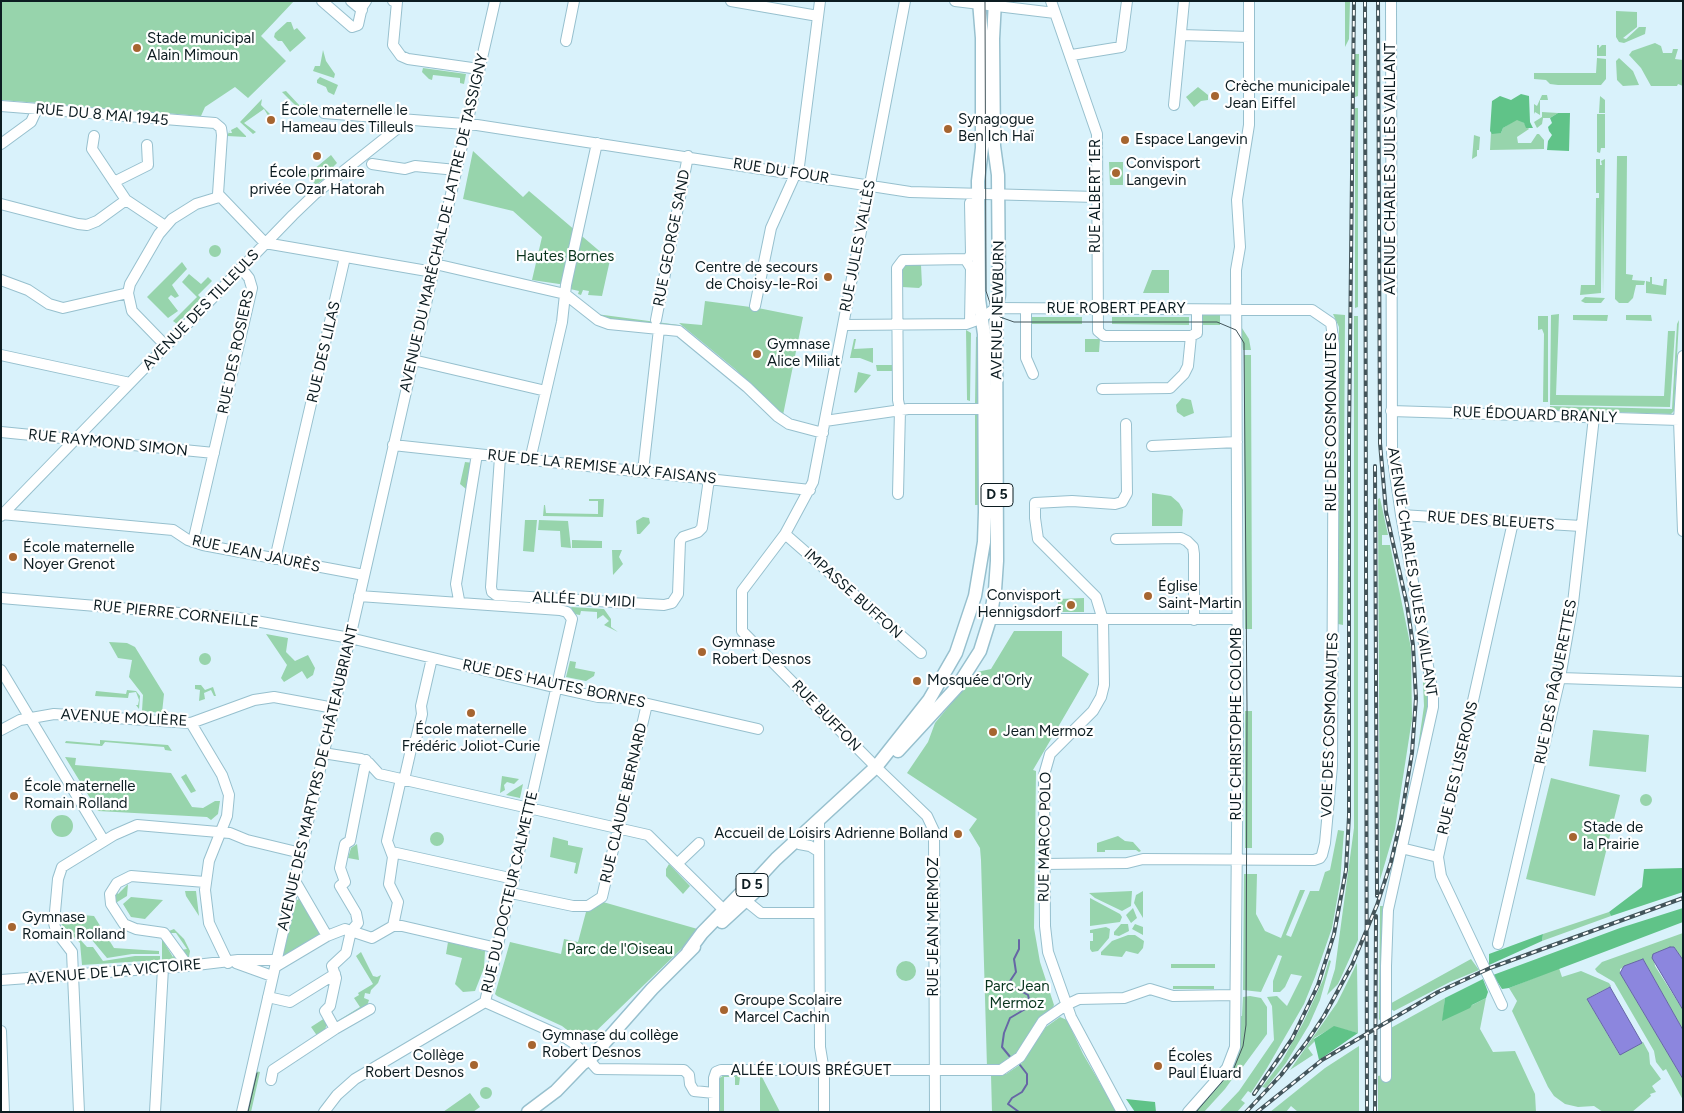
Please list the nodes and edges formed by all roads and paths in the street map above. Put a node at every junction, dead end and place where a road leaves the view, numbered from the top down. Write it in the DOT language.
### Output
graph roads {
  1 [pos="322,1"];
  2 [pos="352,1"];
  3 [pos="393,1"];
  4 [pos="496,1"];
  5 [pos="574,1"];
  6 [pos="731,1"];
  7 [pos="820,1"];
  8 [pos="905,1"];
  9 [pos="955,1"];
  10 [pos="1051,1"];
  11 [pos="1127,1"];
  12 [pos="1184,1"];
  13 [pos="1249,1"];
  14 [pos="1391,1"];
  15 [pos="397,2"];
  16 [pos="979,3"];
  17 [pos="995,4"];
  18 [pos="364,6"];
  19 [pos="1055,13"];
  20 [pos="818,16"];
  21 [pos="1181,35"];
  22 [pos="1249,37"];
  23 [pos="566,41"];
  24 [pos="1072,56"];
  25 [pos="479,70"];
  26 [pos="1174,105"];
  27 [pos="1,106"];
  28 [pos="37,109"];
  29 [pos="324,113"];
  30 [pos="408,120"];
  31 [pos="467,124"];
  32 [pos="94,136"];
  33 [pos="597,143"];
  34 [pos="1,144"];
  35 [pos="147,145"];
  36 [pos="688,156"];
  37 [pos="372,164"];
  38 [pos="456,170"];
  39 [pos="796,174"];
  40 [pos="114,182"];
  41 [pos="870,185"];
  42 [pos="978,194"];
  43 [pos="999,195"];
  44 [pos="1096,197"];
  45 [pos="219,198"];
  46 [pos="126,200"];
  47 [pos="1,204"];
  48 [pos="165,226"];
  49 [pos="265,243"];
  50 [pos="345,257"];
  51 [pos="966,260"];
  52 [pos="241,268"];
  53 [pos="434,268"];
  54 [pos="1,280"];
  55 [pos="128,293"];
  56 [pos="565,294"];
  57 [pos="755,306"];
  58 [pos="996,308"];
  59 [pos="1026,309"];
  60 [pos="1096,310"];
  61 [pos="1198,310"];
  62 [pos="1236,311"];
  63 [pos="975,321"];
  64 [pos="658,324"];
  65 [pos="897,324"];
  66 [pos="844,325"];
  67 [pos="1191,336"];
  68 [pos="166,346"];
  69 [pos="1,355"];
  70 [pos="1683,356"];
  71 [pos="413,360"];
  72 [pos="1033,374"];
  73 [pos="130,383"];
  74 [pos="1102,389"];
  75 [pos="546,391"];
  76 [pos="984,409"];
  77 [pos="900,410"];
  78 [pos="1391,411"];
  79 [pos="1594,417"];
  80 [pos="1679,420"];
  81 [pos="825,421"];
  82 [pos="1126,424"];
  83 [pos="1,432"];
  84 [pos="823,433"];
  85 [pos="76,440"];
  86 [pos="1237,442"];
  87 [pos="393,445"];
  88 [pos="1152,446"];
  89 [pos="214,453"];
  90 [pos="477,454"];
  91 [pos="500,457"];
  92 [pos="530,460"];
  93 [pos="643,471"];
  94 [pos="709,479"];
  95 [pos="810,490"];
  96 [pos="898,494"];
  97 [pos="2,515"];
  98 [pos="1401,515"];
  99 [pos="1513,522"];
  100 [pos="1581,526"];
  101 [pos="1683,531"];
  102 [pos="785,534"];
  103 [pos="1116,539"];
  104 [pos="193,542"];
  105 [pos="276,559"];
  106 [pos="364,575"];
  107 [pos="359,596"];
  108 [pos="1,598"];
  109 [pos="459,600"];
  110 [pos="990,619"];
  111 [pos="1237,619"];
  112 [pos="1103,620"];
  113 [pos="1194,620"];
  114 [pos="1332,621"];
  115 [pos="350,638"];
  116 [pos="921,653"];
  117 [pos="432,658"];
  118 [pos="1,670"];
  119 [pos="1560,678"];
  120 [pos="1683,682"];
  121 [pos="556,687"];
  122 [pos="647,704"];
  123 [pos="334,708"];
  124 [pos="30,718"];
  125 [pos="191,723"];
  126 [pos="758,728"];
  127 [pos="1,730"];
  128 [pos="323,753"];
  129 [pos="366,760"];
  130 [pos="876,767"];
  131 [pos="402,779"];
  132 [pos="528,808"];
  133 [pos="819,822"];
  134 [pos="619,828"];
  135 [pos="221,832"];
  136 [pos="104,841"];
  137 [pos="699,843"];
  138 [pos="799,844"];
  139 [pos="1401,848"];
  140 [pos="818,851"];
  141 [pos="392,852"];
  142 [pos="301,853"];
  143 [pos="1438,857"];
  144 [pos="1237,859"];
  145 [pos="678,863"];
  146 [pos="1044,864"];
  147 [pos="514,879"];
  148 [pos="295,881"];
  149 [pos="205,882"];
  150 [pos="511,893"];
  151 [pos="743,898"];
  152 [pos="727,913"];
  153 [pos="818,913"];
  154 [pos="393,926"];
  155 [pos="351,931"];
  156 [pos="327,936"];
  157 [pos="1498,944"];
  158 [pos="497,948"];
  159 [pos="228,963"];
  160 [pos="188,966"];
  161 [pos="162,968"];
  162 [pos="275,968"];
  163 [pos="335,974"];
  164 [pos="73,975"];
  165 [pos="1,980"];
  166 [pos="1235,995"];
  167 [pos="268,997"];
  168 [pos="485,1002"];
  169 [pos="1066,1005"];
  170 [pos="1502,1005"];
  171 [pos="370,1009"];
  172 [pos="335,1029"];
  173 [pos="1,1031"];
  174 [pos="585,1058"];
  175 [pos="824,1071"];
  176 [pos="935,1071"];
  177 [pos="1386,1077"];
  178 [pos="271,1080"];
  179 [pos="714,1092"];
  180 [pos="4,1112"];
  181 [pos="79,1112"];
  182 [pos="155,1112"];
  183 [pos="242,1112"];
  184 [pos="324,1112"];
  185 [pos="521,1112"];
  186 [pos="528,1112"];
  187 [pos="714,1112"];
  188 [pos="824,1112"];
  189 [pos="935,1112"];
  190 [pos="1122,1112"];
  191 [pos="1188,1112"];
  1 -- 18 [label="street"];
  2 -- 18 [label="street"];
  3 -- 15 [label="street"];
  4 -- 25 [label="street, AVENUE DU MARÉCHAL DE LATTRE DE TASSIGNY"];
  5 -- 23 [label="street"];
  6 -- 20 [label="street"];
  7 -- 20 [label="street"];
  8 -- 41 [label="street, RUE JULES VALLÈS"];
  9 -- 16 [label="street"];
  10 -- 19 [label="street, RUE ALBERT 1ER"];
  11 -- 24 [label="street"];
  12 -- 21 [label="street"];
  13 -- 22 [label="street, RUE CHRISTOPHE COLOMB"];
  14 -- 78 [label="street, AVENUE CHARLES JULES VAILLANT"];
  15 -- 25 [label="street"];
  16 -- 17 [label="street"];
  16 -- 42 [label="main road, AVENUE NEWBURN / D 5"];
  17 -- 19 [label="street"];
  17 -- 43 [label="main road, AVENUE NEWBURN / D 5"];
  19 -- 24 [label="street, RUE ALBERT 1ER"];
  20 -- 39 [label="street"];
  21 -- 22 [label="street"];
  21 -- 26 [label="street"];
  22 -- 62 [label="street, RUE CHRISTOPHE COLOMB"];
  24 -- 44 [label="street, RUE ALBERT 1ER"];
  25 -- 31 [label="street, AVENUE DU MARÉCHAL DE LATTRE DE TASSIGNY"];
  27 -- 28 [label="street, RUE DU 8 MAI 1945"];
  28 -- 34 [label="street"];
  28 -- 45 [label="street, RUE DU 8 MAI 1945"];
  29 -- 30 [label="street, RUE DU FOUR"];
  30 -- 31 [label="street, RUE DU FOUR"];
  30 -- 49 [label="street"];
  31 -- 33 [label="street, RUE DU FOUR"];
  31 -- 38 [label="street, AVENUE DU MARÉCHAL DE LATTRE DE TASSIGNY"];
  32 -- 40 [label="street"];
  33 -- 36 [label="street, RUE DU FOUR"];
  33 -- 56 [label="street"];
  35 -- 40 [label="street"];
  36 -- 39 [label="street, RUE DU FOUR"];
  36 -- 64 [label="street, RUE GEORGE SAND"];
  37 -- 38 [label="street"];
  38 -- 53 [label="street, AVENUE DU MARÉCHAL DE LATTRE DE TASSIGNY"];
  39 -- 41 [label="street, RUE DU FOUR"];
  39 -- 57 [label="street"];
  40 -- 46 [label="street"];
  41 -- 42 [label="street, RUE DU FOUR"];
  41 -- 66 [label="street, RUE JULES VALLÈS"];
  42 -- 43 [label="street, RUE DU FOUR"];
  42 -- 51 [label="street"];
  42 -- 63 [label="main road, AVENUE NEWBURN / D 5"];
  43 -- 44 [label="street, RUE DU FOUR"];
  43 -- 58 [label="main road, AVENUE NEWBURN / D 5"];
  44 -- 60 [label="street, RUE ALBERT 1ER"];
  45 -- 48 [label="street"];
  45 -- 49 [label="street"];
  46 -- 47 [label="street"];
  46 -- 48 [label="street"];
  48 -- 55 [label="street"];
  49 -- 50 [label="street, AVENUE DES TILLEULS"];
  49 -- 52 [label="street, AVENUE DES TILLEULS"];
  50 -- 53 [label="street, AVENUE DES TILLEULS"];
  50 -- 105 [label="street, RUE DES LILAS"];
  51 -- 63 [label="street"];
  51 -- 65 [label="street"];
  52 -- 68 [label="street, AVENUE DES TILLEULS"];
  52 -- 89 [label="street, RUE DES ROSIERS"];
  53 -- 56 [label="street, AVENUE DES TILLEULS"];
  53 -- 71 [label="street, AVENUE DU MARÉCHAL DE LATTRE DE TASSIGNY"];
  54 -- 55 [label="street"];
  55 -- 68 [label="street"];
  56 -- 64 [label="street"];
  56 -- 75 [label="street"];
  58 -- 59 [label="street, RUE ROBERT PEARY"];
  58 -- 63 [label="street"];
  58 -- 110 [label="main road, AVENUE NEWBURN / D 5"];
  59 -- 60 [label="street, RUE ROBERT PEARY"];
  59 -- 72 [label="street"];
  60 -- 61 [label="street, RUE ROBERT PEARY"];
  60 -- 67 [label="street, RUE ALBERT 1ER"];
  61 -- 62 [label="street, RUE ROBERT PEARY"];
  61 -- 67 [label="street"];
  62 -- 86 [label="street, RUE CHRISTOPHE COLOMB"];
  62 -- 114 [label="street, RUE DES COSMONAUTES"];
  63 -- 65 [label="street"];
  63 -- 76 [label="main road, AVENUE NEWBURN / D 5"];
  64 -- 84 [label="street"];
  64 -- 93 [label="street, RUE GEORGE SAND"];
  65 -- 66 [label="street"];
  65 -- 77 [label="street"];
  66 -- 81 [label="street, RUE JULES VALLÈS"];
  67 -- 74 [label="street"];
  68 -- 73 [label="street, AVENUE DES TILLEULS"];
  69 -- 73 [label="street, AVENUE DES TILLEULS"];
  70 -- 80 [label="street"];
  71 -- 75 [label="street"];
  71 -- 87 [label="street, AVENUE DU MARÉCHAL DE LATTRE DE TASSIGNY"];
  73 -- 85 [label="street"];
  75 -- 92 [label="street"];
  76 -- 77 [label="street"];
  76 -- 130 [label="main road, AVENUE NEWBURN / D 5"];
  77 -- 81 [label="street"];
  77 -- 96 [label="street"];
  78 -- 79 [label="street, RUE ÉDOUARD BRANLY"];
  78 -- 98 [label="street, AVENUE CHARLES JULES VAILLANT"];
  79 -- 80 [label="street, RUE ÉDOUARD BRANLY"];
  79 -- 100 [label="street, RUE DES PÂQUERETTES"];
  80 -- 101 [label="street"];
  81 -- 84 [label="street, RUE JULES VALLÈS"];
  82 -- 112 [label="street, RUE MARCO POLO"];
  83 -- 85 [label="street, RUE RAYMOND SIMON"];
  84 -- 95 [label="street, RUE JULES VALLÈS"];
  85 -- 89 [label="street, RUE RAYMOND SIMON"];
  85 -- 97 [label="street"];
  86 -- 88 [label="street"];
  86 -- 111 [label="street, RUE CHRISTOPHE COLOMB"];
  87 -- 90 [label="street, RUE DE LA REMISE AUX FAISANS"];
  87 -- 106 [label="street, AVENUE DES MARTYRS DE CHÂTEAUBRIANT"];
  89 -- 104 [label="street, RUE DES ROSIERS"];
  90 -- 91 [label="street, RUE DE LA REMISE AUX FAISANS"];
  90 -- 109 [label="street"];
  91 -- 92 [label="street, RUE DE LA REMISE AUX FAISANS"];
  91 -- 94 [label="street, ALLÉE DU MIDI"];
  92 -- 93 [label="street, RUE DE LA REMISE AUX FAISANS"];
  93 -- 94 [label="street, RUE DE LA REMISE AUX FAISANS"];
  94 -- 95 [label="street, RUE DE LA REMISE AUX FAISANS"];
  95 -- 102 [label="street, RUE BUFFON"];
  97 -- 104 [label="street, RUE JEAN JAURÈS"];
  98 -- 99 [label="street, RUE DES BLEUETS"];
  98 -- 139 [label="street, AVENUE CHARLES JULES VAILLANT"];
  99 -- 100 [label="street, RUE DES BLEUETS"];
  99 -- 143 [label="street, RUE DES LISERONS"];
  100 -- 119 [label="street, RUE DES PÂQUERETTES"];
  102 -- 116 [label="street, IMPASSE BUFFON"];
  102 -- 130 [label="street, RUE BUFFON"];
  103 -- 113 [label="street"];
  104 -- 105 [label="street, RUE JEAN JAURÈS"];
  105 -- 106 [label="street, RUE JEAN JAURÈS"];
  106 -- 107 [label="street, AVENUE DES MARTYRS DE CHÂTEAUBRIANT"];
  107 -- 115 [label="street, AVENUE DES MARTYRS DE CHÂTEAUBRIANT"];
  107 -- 121 [label="street, RUE DU DOCTEUR CALMETTE"];
  108 -- 115 [label="street, RUE PIERRE CORNEILLE"];
  110 -- 112 [label="street"];
  110 -- 130 [label="main road, D 5"];
  111 -- 113 [label="street"];
  111 -- 144 [label="street, RUE CHRISTOPHE COLOMB"];
  112 -- 113 [label="street"];
  112 -- 146 [label="street, RUE MARCO POLO"];
  114 -- 144 [label="street, VOIE DES COSMONAUTES"];
  115 -- 117 [label="street, RUE DES HAUTES BORNES"];
  115 -- 123 [label="street, AVENUE DES MARTYRS DE CHÂTEAUBRIANT"];
  117 -- 121 [label="street, RUE DES HAUTES BORNES"];
  117 -- 131 [label="street"];
  118 -- 124 [label="street"];
  119 -- 120 [label="street"];
  119 -- 157 [label="street, RUE DES PÂQUERETTES"];
  121 -- 122 [label="street, RUE DES HAUTES BORNES"];
  121 -- 132 [label="street, RUE DU DOCTEUR CALMETTE"];
  122 -- 126 [label="street, RUE DES HAUTES BORNES"];
  122 -- 134 [label="street, RUE CLAUDE BERNARD"];
  123 -- 125 [label="street, AVENUE MOLIÈRE"];
  123 -- 128 [label="street, AVENUE DES MARTYRS DE CHÂTEAUBRIANT"];
  124 -- 125 [label="street, AVENUE MOLIÈRE"];
  124 -- 127 [label="street, AVENUE MOLIÈRE"];
  124 -- 136 [label="street"];
  125 -- 135 [label="street"];
  128 -- 129 [label="street"];
  128 -- 142 [label="street, AVENUE DES MARTYRS DE CHÂTEAUBRIANT"];
  129 -- 131 [label="street"];
  129 -- 155 [label="street"];
  130 -- 133 [label="main road, D 5"];
  130 -- 176 [label="street, RUE JEAN MERMOZ"];
  131 -- 132 [label="street"];
  131 -- 141 [label="street"];
  132 -- 134 [label="street"];
  132 -- 147 [label="street, RUE DU DOCTEUR CALMETTE"];
  133 -- 138 [label="main road, D 5"];
  133 -- 140 [label="street"];
  133 -- 151 [label="main road, D 5"];
  134 -- 145 [label="street"];
  134 -- 150 [label="street, RUE CLAUDE BERNARD"];
  135 -- 136 [label="street"];
  135 -- 142 [label="street"];
  135 -- 149 [label="street"];
  136 -- 164 [label="street"];
  137 -- 145 [label="street"];
  138 -- 140 [label="street"];
  138 -- 151 [label="main road, D 5"];
  139 -- 143 [label="street"];
  139 -- 177 [label="street, AVENUE CHARLES JULES VAILLANT"];
  140 -- 153 [label="street"];
  141 -- 147 [label="street"];
  141 -- 154 [label="street"];
  142 -- 148 [label="street, AVENUE DES MARTYRS DE CHÂTEAUBRIANT"];
  143 -- 170 [label="street, RUE DES LISERONS"];
  144 -- 146 [label="street"];
  144 -- 166 [label="street, RUE CHRISTOPHE COLOMB"];
  145 -- 152 [label="street"];
  146 -- 169 [label="street, RUE MARCO POLO"];
  147 -- 150 [label="street, RUE DU DOCTEUR CALMETTE"];
  148 -- 156 [label="street"];
  148 -- 162 [label="street, AVENUE DES MARTYRS DE CHÂTEAUBRIANT"];
  149 -- 159 [label="street"];
  149 -- 160 [label="street"];
  150 -- 158 [label="street, RUE DU DOCTEUR CALMETTE"];
  151 -- 152 [label="main road, D 5"];
  151 -- 153 [label="street"];
  152 -- 174 [label="main road, D 5"];
  153 -- 175 [label="street"];
  154 -- 155 [label="street"];
  154 -- 158 [label="street"];
  155 -- 156 [label="street"];
  155 -- 163 [label="street"];
  156 -- 162 [label="street"];
  158 -- 168 [label="street, RUE DU DOCTEUR CALMETTE"];
  159 -- 160 [label="street, AVENUE DE LA VICTOIRE"];
  159 -- 162 [label="street, AVENUE DE LA VICTOIRE"];
  159 -- 162 [label="street, AVENUE DE LA VICTOIRE"];
  160 -- 161 [label="street, AVENUE DE LA VICTOIRE"];
  161 -- 164 [label="street, AVENUE DE LA VICTOIRE"];
  161 -- 182 [label="street"];
  162 -- 167 [label="street, AVENUE DES MARTYRS DE CHÂTEAUBRIANT"];
  163 -- 167 [label="street"];
  163 -- 172 [label="street"];
  164 -- 165 [label="street, AVENUE DE LA VICTOIRE"];
  164 -- 181 [label="street"];
  166 -- 169 [label="street, ALLÉE LOUIS BRÉGUET"];
  166 -- 191 [label="street, RUE CHRISTOPHE COLOMB"];
  167 -- 183 [label="street, AVENUE DES MARTYRS DE CHÂTEAUBRIANT"];
  168 -- 174 [label="street"];
  168 -- 184 [label="street, RUE DU DOCTEUR CALMETTE"];
  169 -- 176 [label="street, ALLÉE LOUIS BRÉGUET"];
  169 -- 190 [label="street, RUE MARCO POLO"];
  171 -- 172 [label="street"];
  172 -- 178 [label="street"];
  173 -- 180 [label="street"];
  174 -- 179 [label="street, ALLÉE LOUIS BRÉGUET"];
  174 -- 185 [label="main road, D 5"];
  174 -- 186 [label="main road, D 5"];
  175 -- 176 [label="street, ALLÉE LOUIS BRÉGUET"];
  175 -- 179 [label="street, ALLÉE LOUIS BRÉGUET"];
  175 -- 188 [label="street"];
  176 -- 189 [label="street, RUE JEAN MERMOZ"];
  179 -- 187 [label="street"];
}
